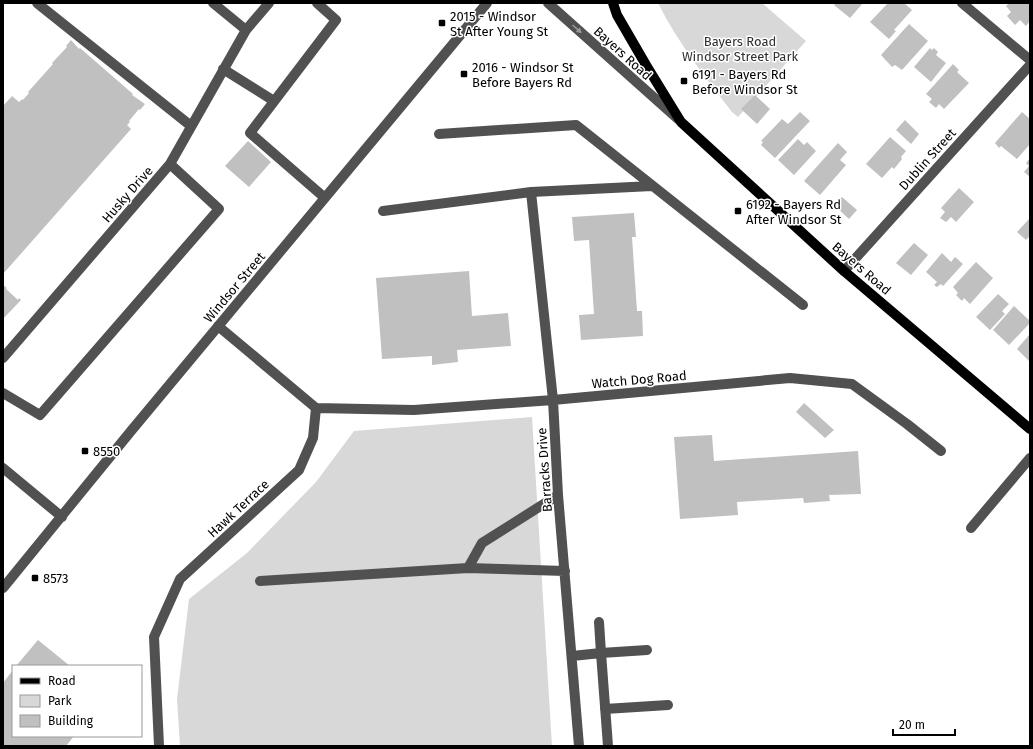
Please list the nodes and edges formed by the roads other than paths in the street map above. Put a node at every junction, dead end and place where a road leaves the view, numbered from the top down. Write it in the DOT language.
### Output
graph roads {
  1 [pos="37,3"];
  2 [pos="213,3"];
  3 [pos="269,3"];
  4 [pos="317,3"];
  5 [pos="487,3"];
  6 [pos="548,3"];
  7 [pos="613,3"];
  8 [pos="962,3"];
  9 [pos="246,30"];
  10 [pos="1030,60"];
  11 [pos="1030,65"];
  12 [pos="223,69"];
  13 [pos="274,101"];
  14 [pos="681,122"];
  15 [pos="191,126"];
  16 [pos="439,134"];
  17 [pos="170,164"];
  18 [pos="652,186"];
  19 [pos="531,192"];
  20 [pos="325,198"];
  21 [pos="383,211"];
  22 [pos="844,271"];
  23 [pos="803,306"];
  24 [pos="218,326"];
  25 [pos="3,358"];
  26 [pos="3,393"];
  27 [pos="553,400"];
  28 [pos="316,408"];
  29 [pos="1030,430"];
  30 [pos="941,451"];
  31 [pos="1030,458"];
  32 [pos="4,472"];
  33 [pos="558,495"];
  34 [pos="62,517"];
  35 [pos="971,528"];
  36 [pos="468,568"];
  37 [pos="565,571"];
  38 [pos="260,581"];
  39 [pos="3,588"];
  40 [pos="599,622"];
  41 [pos="647,650"];
  42 [pos="601,653"];
  43 [pos="572,656"];
  44 [pos="668,705"];
  45 [pos="605,710"];
  46 [pos="159,746"];
  47 [pos="579,746"];
  48 [pos="608,746"];
  1 -- 15 [label="street"];
  2 -- 9 [label="street"];
  3 -- 9 [label="street, Husky Drive"];
  4 -- 13 [label="street"];
  5 -- 20 [label="street, Windsor Street"];
  6 -- 14 [label="street, Bayers Road, one-way"];
  7 -- 14 [label="main road, Bayers Road"];
  8 -- 10 [label="street"];
  9 -- 12 [label="street, Husky Drive"];
  11 -- 22 [label="street, Dublin Street"];
  12 -- 13 [label="street"];
  12 -- 15 [label="street, Husky Drive"];
  13 -- 20 [label="street"];
  14 -- 22 [label="main road, Bayers Road"];
  15 -- 17 [label="street, Husky Drive"];
  16 -- 18 [label="street"];
  17 -- 25 [label="street, Husky Drive"];
  17 -- 26 [label="street"];
  18 -- 19 [label="street"];
  18 -- 23 [label="street"];
  19 -- 21 [label="street"];
  19 -- 27 [label="street, Barracks Drive"];
  20 -- 24 [label="street, Windsor Street"];
  22 -- 29 [label="main road, Bayers Road"];
  24 -- 28 [label="street"];
  24 -- 34 [label="street, Windsor Street"];
  27 -- 28 [label="street, Watch Dog Road"];
  27 -- 30 [label="street, Watch Dog Road"];
  27 -- 33 [label="street, Barracks Drive"];
  28 -- 46 [label="street, Hawk Terrace"];
  31 -- 35 [label="street"];
  32 -- 34 [label="street"];
  33 -- 36 [label="street"];
  33 -- 37 [label="street, Barracks Drive"];
  34 -- 39 [label="street, Windsor Street"];
  36 -- 37 [label="street"];
  36 -- 38 [label="street"];
  37 -- 43 [label="street, Barracks Drive"];
  40 -- 42 [label="street"];
  41 -- 42 [label="street"];
  42 -- 43 [label="street"];
  42 -- 45 [label="street"];
  43 -- 47 [label="street, Barracks Drive"];
  44 -- 45 [label="street"];
  45 -- 48 [label="street"];
}
